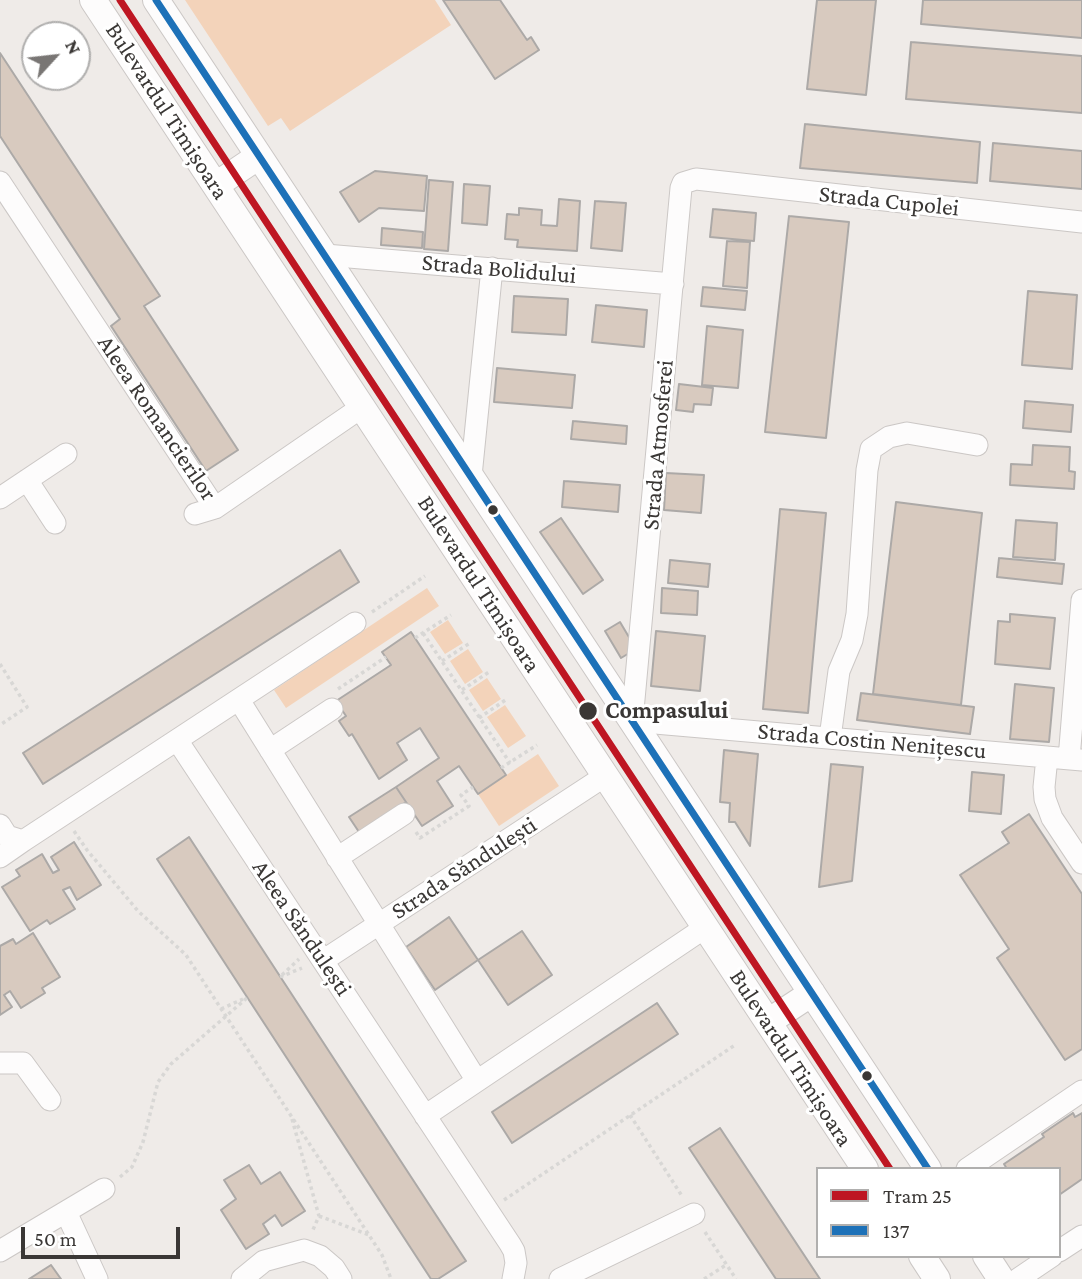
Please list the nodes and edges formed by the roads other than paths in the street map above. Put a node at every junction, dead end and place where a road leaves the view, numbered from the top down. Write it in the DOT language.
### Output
graph roads {
  1 [pos="93,0"];
  2 [pos="156,0"];
  3 [pos="259,156"];
  4 [pos="696,179"];
  5 [pos="0,182"];
  6 [pos="216,185"];
  7 [pos="1082,222"];
  8 [pos="325,255"];
  9 [pos="492,268"];
  10 [pos="673,284"];
  11 [pos="362,407"];
  12 [pos="977,445"];
  13 [pos="66,454"];
  14 [pos="471,476"];
  15 [pos="27,480"];
  16 [pos="0,498"];
  17 [pos="55,523"];
  18 [pos="1082,600"];
  19 [pos="355,623"];
  20 [pos="239,700"];
  21 [pos="332,709"];
  22 [pos="632,721"];
  23 [pos="830,738"];
  24 [pos="177,740"];
  25 [pos="270,750"];
  26 [pos="1046,757"];
  27 [pos="1076,760"];
  28 [pos="605,776"];
  29 [pos="404,814"];
  30 [pos="0,825"];
  31 [pos="23,841"];
  32 [pos="0,857"];
  33 [pos="337,858"];
  34 [pos="1082,863"];
  35 [pos="378,924"];
  36 [pos="706,928"];
  37 [pos="324,960"];
  38 [pos="812,993"];
  39 [pos="768,1022"];
  40 [pos="0,1063"];
  41 [pos="477,1081"];
  42 [pos="1082,1091"];
  43 [pos="50,1100"];
  44 [pos="425,1116"];
  45 [pos="979,1165"];
  46 [pos="864,1167"];
  47 [pos="928,1167"];
  48 [pos="104,1189"];
  49 [pos="66,1212"];
  50 [pos="694,1214"];
  51 [pos="1082,1236"];
  52 [pos="1061,1250"];
  53 [pos="0,1251"];
  54 [pos="923,1258"];
  55 [pos="993,1258"];
  56 [pos="1025,1267"];
  57 [pos="97,1279"];
  58 [pos="242,1279"];
  59 [pos="341,1279"];
  60 [pos="513,1279"];
  61 [pos="560,1279"];
  62 [pos="937,1279"];
  1 -- 6 [label="main road, Bulevardul Timișoara"];
  2 -- 3 [label="main road"];
  3 -- 6 [label="main road"];
  3 -- 8 [label="main road"];
  4 -- 7 [label="street, Strada Cupolei"];
  4 -- 10 [label="street, Strada Atmosferei"];
  5 -- 11 [label="street, Aleea Romancierilor"];
  6 -- 11 [label="main road, Bulevardul Timișoara"];
  8 -- 9 [label="street, Strada Bolidului"];
  8 -- 14 [label="main road"];
  9 -- 10 [label="street, Strada Bolidului"];
  9 -- 14 [label="street"];
  10 -- 22 [label="street, Strada Atmosferei"];
  11 -- 28 [label="main road, Bulevardul Timișoara"];
  12 -- 23 [label="street"];
  13 -- 15 [label="street"];
  14 -- 22 [label="main road"];
  15 -- 16 [label="street"];
  15 -- 17 [label="street"];
  18 -- 27 [label="street"];
  19 -- 20 [label="street"];
  20 -- 24 [label="street"];
  20 -- 25 [label="street"];
  21 -- 25 [label="street"];
  22 -- 23 [label="street, Strada Costin Nenițescu"];
  22 -- 38 [label="main road"];
  23 -- 26 [label="street, Strada Costin Nenițescu"];
  24 -- 31 [label="street"];
  24 -- 37 [label="street, Aleea Săndulești"];
  25 -- 33 [label="street"];
  26 -- 27 [label="street, Strada Costin Nenițescu"];
  26 -- 34 [label="street"];
  28 -- 35 [label="street, Strada Săndulești"];
  28 -- 36 [label="main road, Bulevardul Timișoara"];
  29 -- 33 [label="street"];
  30 -- 31 [label="street"];
  31 -- 32 [label="street"];
  33 -- 35 [label="street"];
  35 -- 37 [label="street, Strada Săndulești"];
  35 -- 41 [label="street"];
  36 -- 39 [label="main road, Bulevardul Timișoara"];
  36 -- 41 [label="street"];
  37 -- 44 [label="street, Aleea Săndulești"];
  38 -- 39 [label="main road"];
  38 -- 47 [label="main road"];
  39 -- 46 [label="main road, Bulevardul Timișoara"];
  40 -- 43 [label="street"];
  41 -- 44 [label="street"];
  42 -- 45 [label="street"];
  44 -- 60 [label="street, Aleea Săndulești"];
  48 -- 49 [label="street"];
  49 -- 53 [label="street"];
  49 -- 57 [label="street"];
  50 -- 61 [label="street"];
  51 -- 52 [label="street"];
  54 -- 62 [label="main road"];
  55 -- 56 [label="main road"];
  58 -- 59 [label="street"];
}
